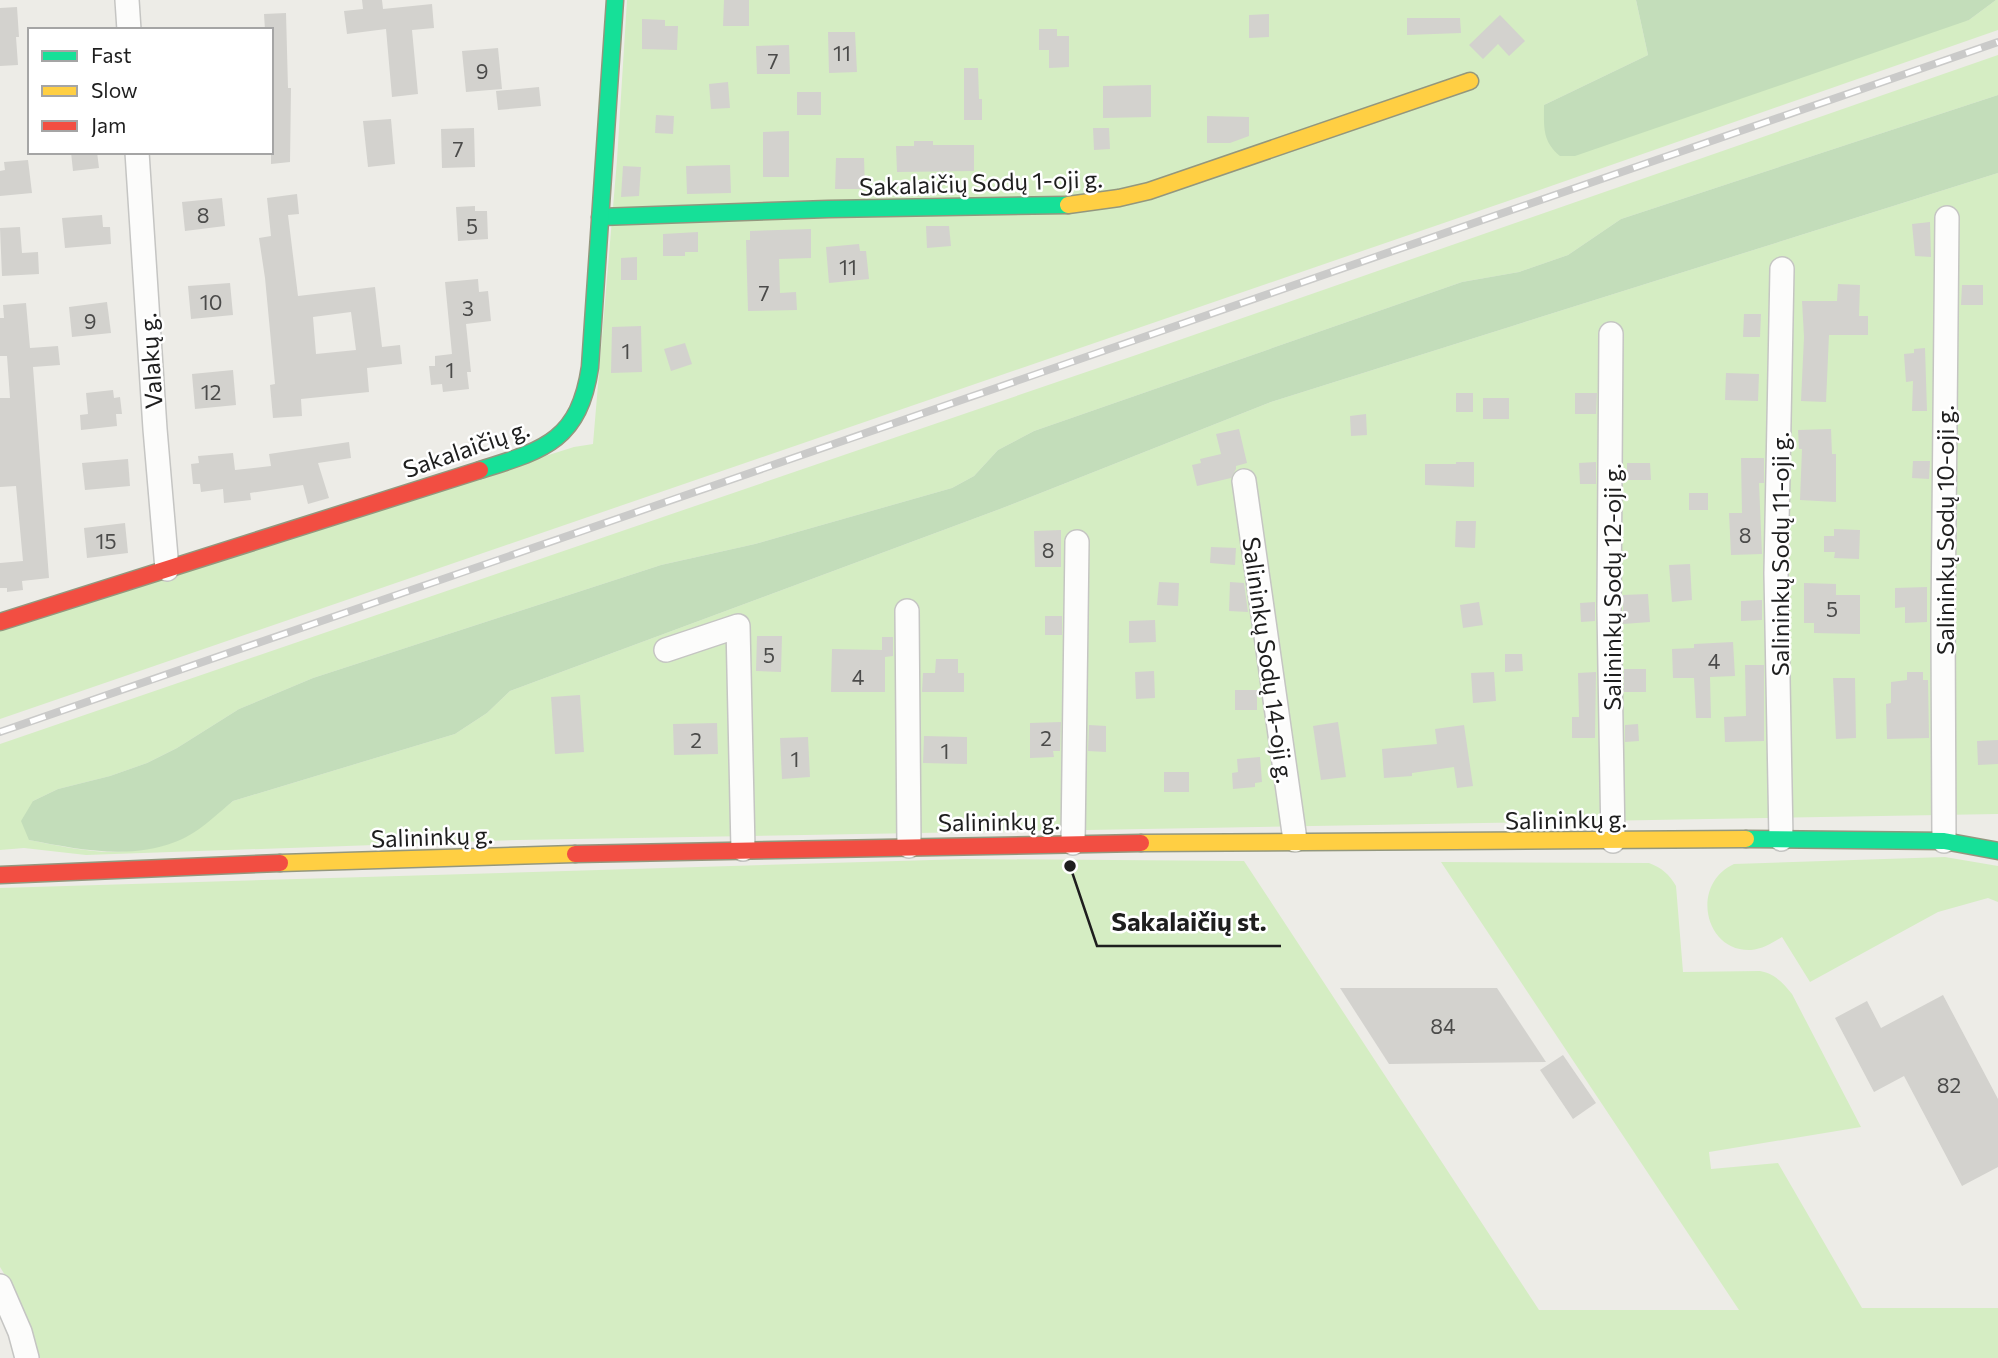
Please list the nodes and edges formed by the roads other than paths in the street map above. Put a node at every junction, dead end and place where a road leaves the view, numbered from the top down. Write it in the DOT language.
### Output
graph roads {
  1 [pos="127,0"];
  2 [pos="615,0"];
  3 [pos="129,28"];
  4 [pos="1470,81"];
  5 [pos="137,154"];
  6 [pos="600,217"];
  7 [pos="1947,218"];
  8 [pos="1782,269"];
  9 [pos="1611,334"];
  10 [pos="1244,481"];
  11 [pos="1077,542"];
  12 [pos="167,569"];
  13 [pos="907,611"];
  14 [pos="0,622"];
  15 [pos="666,650"];
  16 [pos="1782,839"];
  17 [pos="1295,840"];
  18 [pos="1613,841"];
  19 [pos="1944,841"];
  20 [pos="1073,843"];
  21 [pos="909,846"];
  22 [pos="743,849"];
  23 [pos="1998,851"];
  24 [pos="0,876"];
  25 [pos="0,1286"];
  26 [pos="27,1358"];
  1 -- 3 [label="street"];
  2 -- 6 [label="main road, Sakalaičių g."];
  4 -- 6 [label="main road, Sakalaičių Sodų 1-oji g."];
  5 -- 12 [label="street, Valakų g."];
  6 -- 12 [label="main road, Sakalaičių g."];
  7 -- 19 [label="street, Salininkų Sodų 10-oji g."];
  8 -- 16 [label="street, Salininkų Sodų 11-oji g."];
  9 -- 18 [label="street, Salininkų Sodų 12-oji g."];
  10 -- 17 [label="street, Salininkų Sodų 14-oji g."];
  11 -- 20 [label="street"];
  12 -- 14 [label="main road, Sakalaičių g."];
  13 -- 21 [label="street"];
  15 -- 22 [label="street"];
  16 -- 18 [label="main road, Salininkų g."];
  16 -- 19 [label="main road, Salininkų g."];
  17 -- 18 [label="main road, Salininkų g."];
  17 -- 20 [label="main road, Salininkų g."];
  19 -- 23 [label="main road, Salininkų g."];
  20 -- 21 [label="main road, Salininkų g."];
  21 -- 22 [label="main road, Salininkų g."];
  22 -- 24 [label="main road, Salininkų g."];
  25 -- 26 [label="street"];
}
